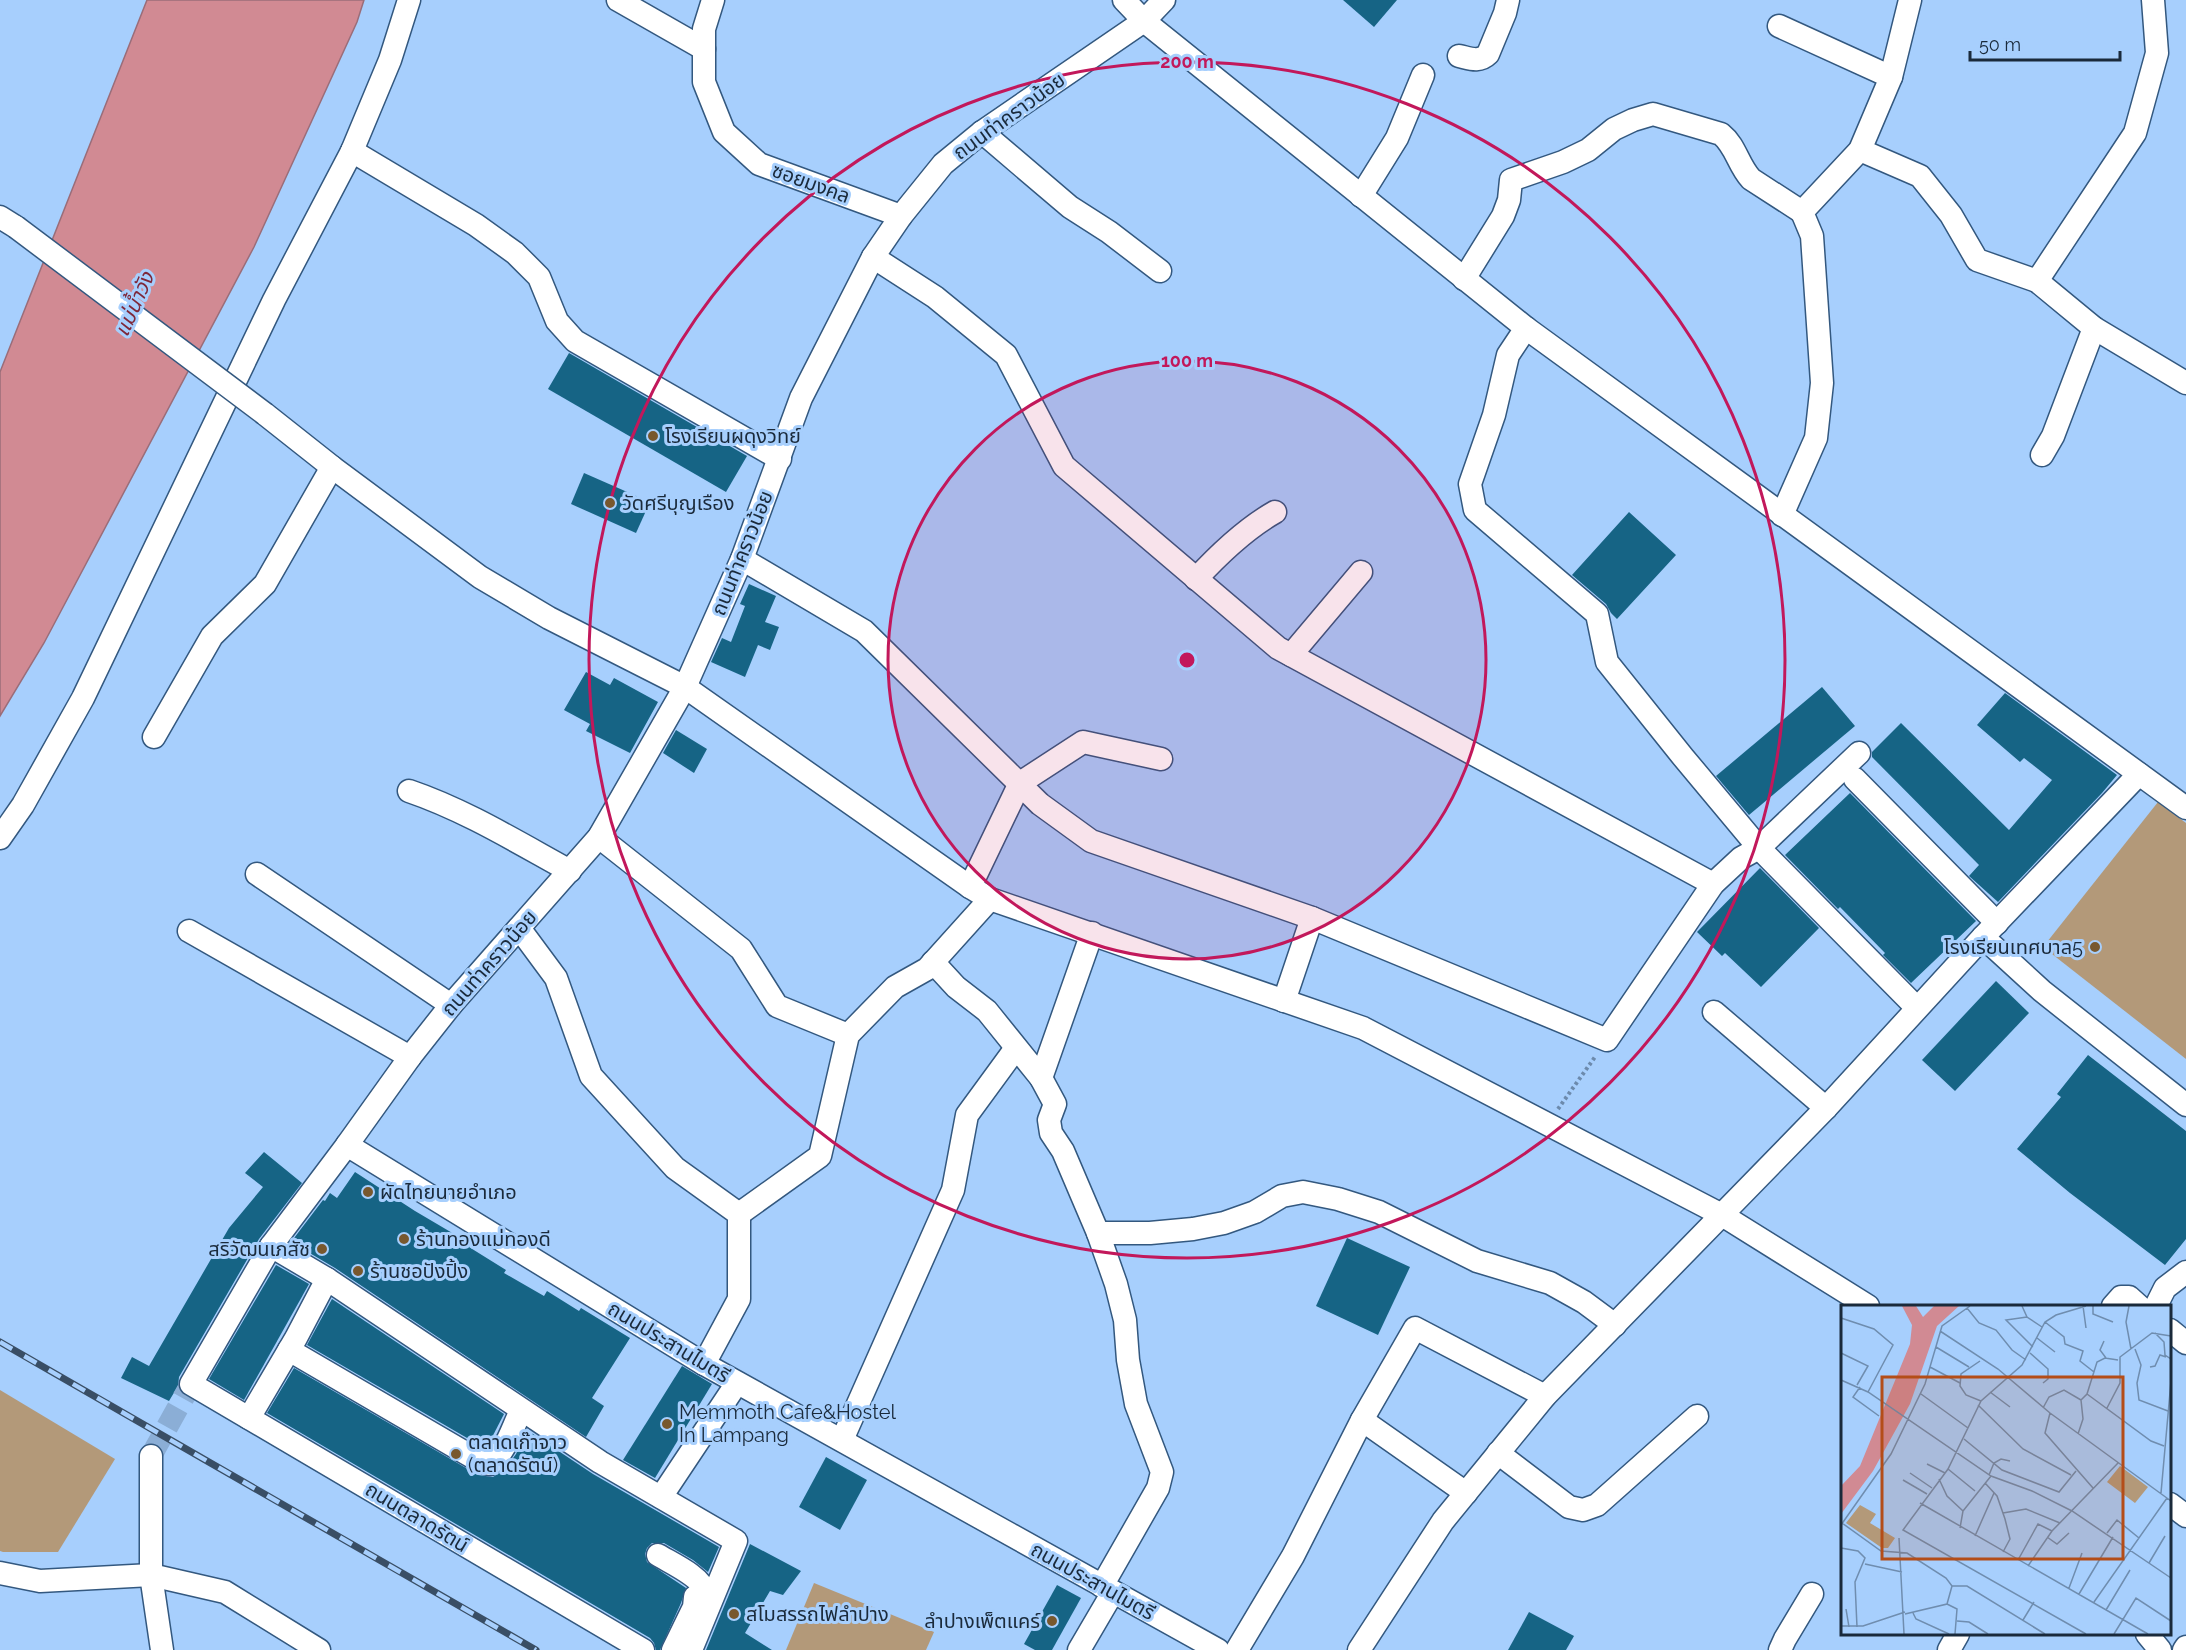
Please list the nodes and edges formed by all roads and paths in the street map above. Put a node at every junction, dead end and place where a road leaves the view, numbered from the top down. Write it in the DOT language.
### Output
graph roads {
  1 [pos="409,0"];
  2 [pos="618,0"];
  3 [pos="713,0"];
  4 [pos="1124,0"];
  5 [pos="1164,0"];
  6 [pos="1508,0"];
  7 [pos="1910,0"];
  8 [pos="2153,0"];
  9 [pos="1144,21"];
  10 [pos="1779,26"];
  11 [pos="704,49"];
  12 [pos="1459,56"];
  13 [pos="1423,75"];
  14 [pos="1891,77"];
  15 [pos="981,132"];
  16 [pos="1860,150"];
  17 [pos="352,151"];
  18 [pos="1361,196"];
  19 [pos="1802,212"];
  20 [pos="900,216"];
  21 [pos="8,222"];
  22 [pos="873,257"];
  23 [pos="1160,271"];
  24 [pos="1464,279"];
  25 [pos="2037,280"];
  26 [pos="1526,328"];
  27 [pos="2094,328"];
  28 [pos="2186,383"];
  29 [pos="2042,455"];
  30 [pos="780,459"];
  31 [pos="332,467"];
  32 [pos="1275,512"];
  33 [pos="1782,515"];
  34 [pos="742,559"];
  35 [pos="1360,572"];
  36 [pos="1196,579"];
  37 [pos="1291,656"];
  38 [pos="685,687"];
  39 [pos="154,737"];
  40 [pos="1859,753"];
  41 [pos="1161,759"];
  42 [pos="2139,774"];
  43 [pos="1855,779"];
  44 [pos="1020,783"];
  45 [pos="409,791"];
  46 [pos="2186,808"];
  47 [pos="599,837"];
  48 [pos="0,838"];
  49 [pos="1759,848"];
  50 [pos="570,871"];
  51 [pos="257,874"];
  52 [pos="1713,884"];
  53 [pos="970,887"];
  54 [pos="990,899"];
  55 [pos="1312,918"];
  56 [pos="519,928"];
  57 [pos="1990,930"];
  58 [pos="189,931"];
  59 [pos="1092,933"];
  60 [pos="933,962"];
  61 [pos="1284,1001"];
  62 [pos="451,1005"];
  63 [pos="1917,1008"];
  64 [pos="1714,1012"];
  65 [pos="848,1035"];
  66 [pos="1607,1040"];
  67 [pos="1016,1048"];
  68 [pos="410,1057"];
  69 [pos="1041,1078"];
  70 [pos="2186,1105"];
  71 [pos="1826,1108"];
  72 [pos="1547,1125"];
  73 [pos="347,1145"];
  74 [pos="739,1214"];
  75 [pos="1722,1215"];
  76 [pos="1098,1233"];
  77 [pos="271,1246"];
  78 [pos="2186,1272"];
  79 [pos="327,1279"];
  80 [pos="1866,1305"];
  81 [pos="2114,1305"];
  82 [pos="2138,1305"];
  83 [pos="2157,1305"];
  84 [pos="1615,1324"];
  85 [pos="2171,1332"];
  86 [pos="2186,1343"];
  87 [pos="289,1350"];
  88 [pos="704,1364"];
  89 [pos="191,1383"];
  90 [pos="737,1383"];
  91 [pos="1545,1396"];
  92 [pos="520,1411"];
  93 [pos="1697,1416"];
  94 [pos="249,1418"];
  95 [pos="1362,1420"];
  96 [pos="842,1440"];
  97 [pos="1498,1453"];
  98 [pos="151,1456"];
  99 [pos="1466,1493"];
  100 [pos="661,1497"];
  101 [pos="2171,1505"];
  102 [pos="2186,1516"];
  103 [pos="658,1555"];
  104 [pos="0,1573"];
  105 [pos="151,1575"];
  106 [pos="1107,1589"];
  107 [pos="1812,1594"];
  108 [pos="1957,1635"];
  109 [pos="2148,1635"];
  110 [pos="162,1650"];
  111 [pos="319,1650"];
  112 [pos="643,1650"];
  113 [pos="673,1650"];
  114 [pos="691,1650"];
  115 [pos="1079,1650"];
  116 [pos="1218,1650"];
  117 [pos="1237,1650"];
  118 [pos="1359,1650"];
  119 [pos="1780,1650"];
  120 [pos="1948,1650"];
  121 [pos="2160,1650"];
  1 -- 17 [label="street"];
  2 -- 11 [label="street"];
  3 -- 11 [label="street, ซอยมงคล"];
  4 -- 9 [label="street"];
  5 -- 9 [label="street, ถนนท่าคราวน้อย"];
  6 -- 12 [label="street"];
  7 -- 14 [label="street"];
  8 -- 25 [label="street"];
  9 -- 15 [label="street, ถนนท่าคราวน้อย"];
  9 -- 18 [label="street"];
  10 -- 14 [label="street"];
  11 -- 20 [label="street, ซอยมงคล"];
  13 -- 18 [label="street"];
  14 -- 16 [label="street"];
  15 -- 20 [label="street, ถนนท่าคราวน้อย"];
  15 -- 23 [label="street"];
  16 -- 19 [label="street"];
  16 -- 25 [label="street"];
  17 -- 30 [label="street"];
  17 -- 48 [label="street"];
  18 -- 24 [label="street"];
  19 -- 24 [label="street"];
  19 -- 33 [label="street"];
  20 -- 22 [label="street, ถนนท่าคราวน้อย"];
  21 -- 31 [label="street, bridge"];
  22 -- 30 [label="street, ถนนท่าคราวน้อย"];
  22 -- 36 [label="street"];
  24 -- 26 [label="street"];
  25 -- 27 [label="street"];
  26 -- 33 [label="street"];
  26 -- 49 [label="street"];
  27 -- 28 [label="street"];
  27 -- 29 [label="street"];
  30 -- 34 [label="street, ถนนท่าคราวน้อย"];
  31 -- 38 [label="street"];
  31 -- 39 [label="street"];
  32 -- 36 [label="street"];
  33 -- 42 [label="street"];
  34 -- 38 [label="street, ถนนท่าคราวน้อย"];
  34 -- 44 [label="street"];
  35 -- 37 [label="street"];
  36 -- 37 [label="street"];
  37 -- 52 [label="street"];
  38 -- 47 [label="street, ถนนท่าคราวน้อย"];
  38 -- 53 [label="street"];
  40 -- 49 [label="street"];
  41 -- 44 [label="street"];
  42 -- 46 [label="street"];
  42 -- 57 [label="street"];
  43 -- 57 [label="street"];
  44 -- 53 [label="street"];
  44 -- 55 [label="street"];
  45 -- 50 [label="street"];
  47 -- 50 [label="street, ถนนท่าคราวน้อย"];
  47 -- 65 [label="street"];
  49 -- 52 [label="street"];
  49 -- 63 [label="street"];
  50 -- 56 [label="street, ถนนท่าคราวน้อย"];
  51 -- 62 [label="street"];
  52 -- 66 [label="street"];
  53 -- 54 [label="street"];
  54 -- 59 [label="street"];
  54 -- 60 [label="street"];
  55 -- 61 [label="street"];
  55 -- 66 [label="street"];
  56 -- 62 [label="street, ถนนท่าคราวน้อย"];
  56 -- 74 [label="street"];
  57 -- 63 [label="street"];
  57 -- 70 [label="street"];
  58 -- 68 [label="street"];
  59 -- 61 [label="street"];
  59 -- 69 [label="street"];
  60 -- 65 [label="street"];
  60 -- 67 [label="street"];
  61 -- 72 [label="street"];
  62 -- 68 [label="street, ถนนท่าคราวน้อย"];
  63 -- 71 [label="street"];
  64 -- 71 [label="street"];
  65 -- 74 [label="street"];
  66 -- 72 [label="path"];
  67 -- 69 [label="street"];
  67 -- 96 [label="street"];
  68 -- 73 [label="street, ถนนท่าคราวน้อย"];
  69 -- 76 [label="street"];
  71 -- 75 [label="street"];
  72 -- 75 [label="street"];
  73 -- 77 [label="street, ถนนท่าคราวน้อย"];
  73 -- 88 [label="street, ถนนประสานไมตรี"];
  74 -- 88 [label="street"];
  75 -- 80 [label="street"];
  75 -- 84 [label="street"];
  76 -- 84 [label="street"];
  76 -- 106 [label="street"];
  77 -- 79 [label="street"];
  77 -- 89 [label="street, ถนนท่าคราวน้อย"];
  78 -- 83 [label="street"];
  79 -- 87 [label="street"];
  79 -- 92 [label="street"];
  81 -- 82 [label="street"];
  84 -- 91 [label="street"];
  85 -- 86 [label="street"];
  87 -- 92 [label="street"];
  87 -- 94 [label="street"];
  88 -- 90 [label="street, ถนนประสานไมตรี"];
  89 -- 94 [label="street, ถนนตลาดรัตน์"];
  90 -- 96 [label="street, ถนนประสานไมตรี"];
  90 -- 100 [label="street"];
  91 -- 95 [label="street"];
  91 -- 97 [label="street"];
  92 -- 100 [label="street"];
  93 -- 97 [label="street"];
  94 -- 112 [label="street, ถนนตลาดรัตน์"];
  95 -- 99 [label="street"];
  95 -- 117 [label="street"];
  96 -- 106 [label="street, ถนนประสานไมตรี"];
  97 -- 99 [label="street"];
  98 -- 105 [label="street"];
  99 -- 118 [label="street"];
  100 -- 114 [label="street"];
  101 -- 102 [label="street"];
  103 -- 113 [label="street"];
  104 -- 105 [label="street"];
  105 -- 110 [label="street"];
  105 -- 111 [label="street"];
  106 -- 115 [label="street"];
  106 -- 116 [label="street, ถนนประสานไมตรี"];
  107 -- 119 [label="street"];
  108 -- 120 [label="street"];
  109 -- 121 [label="street"];
}
